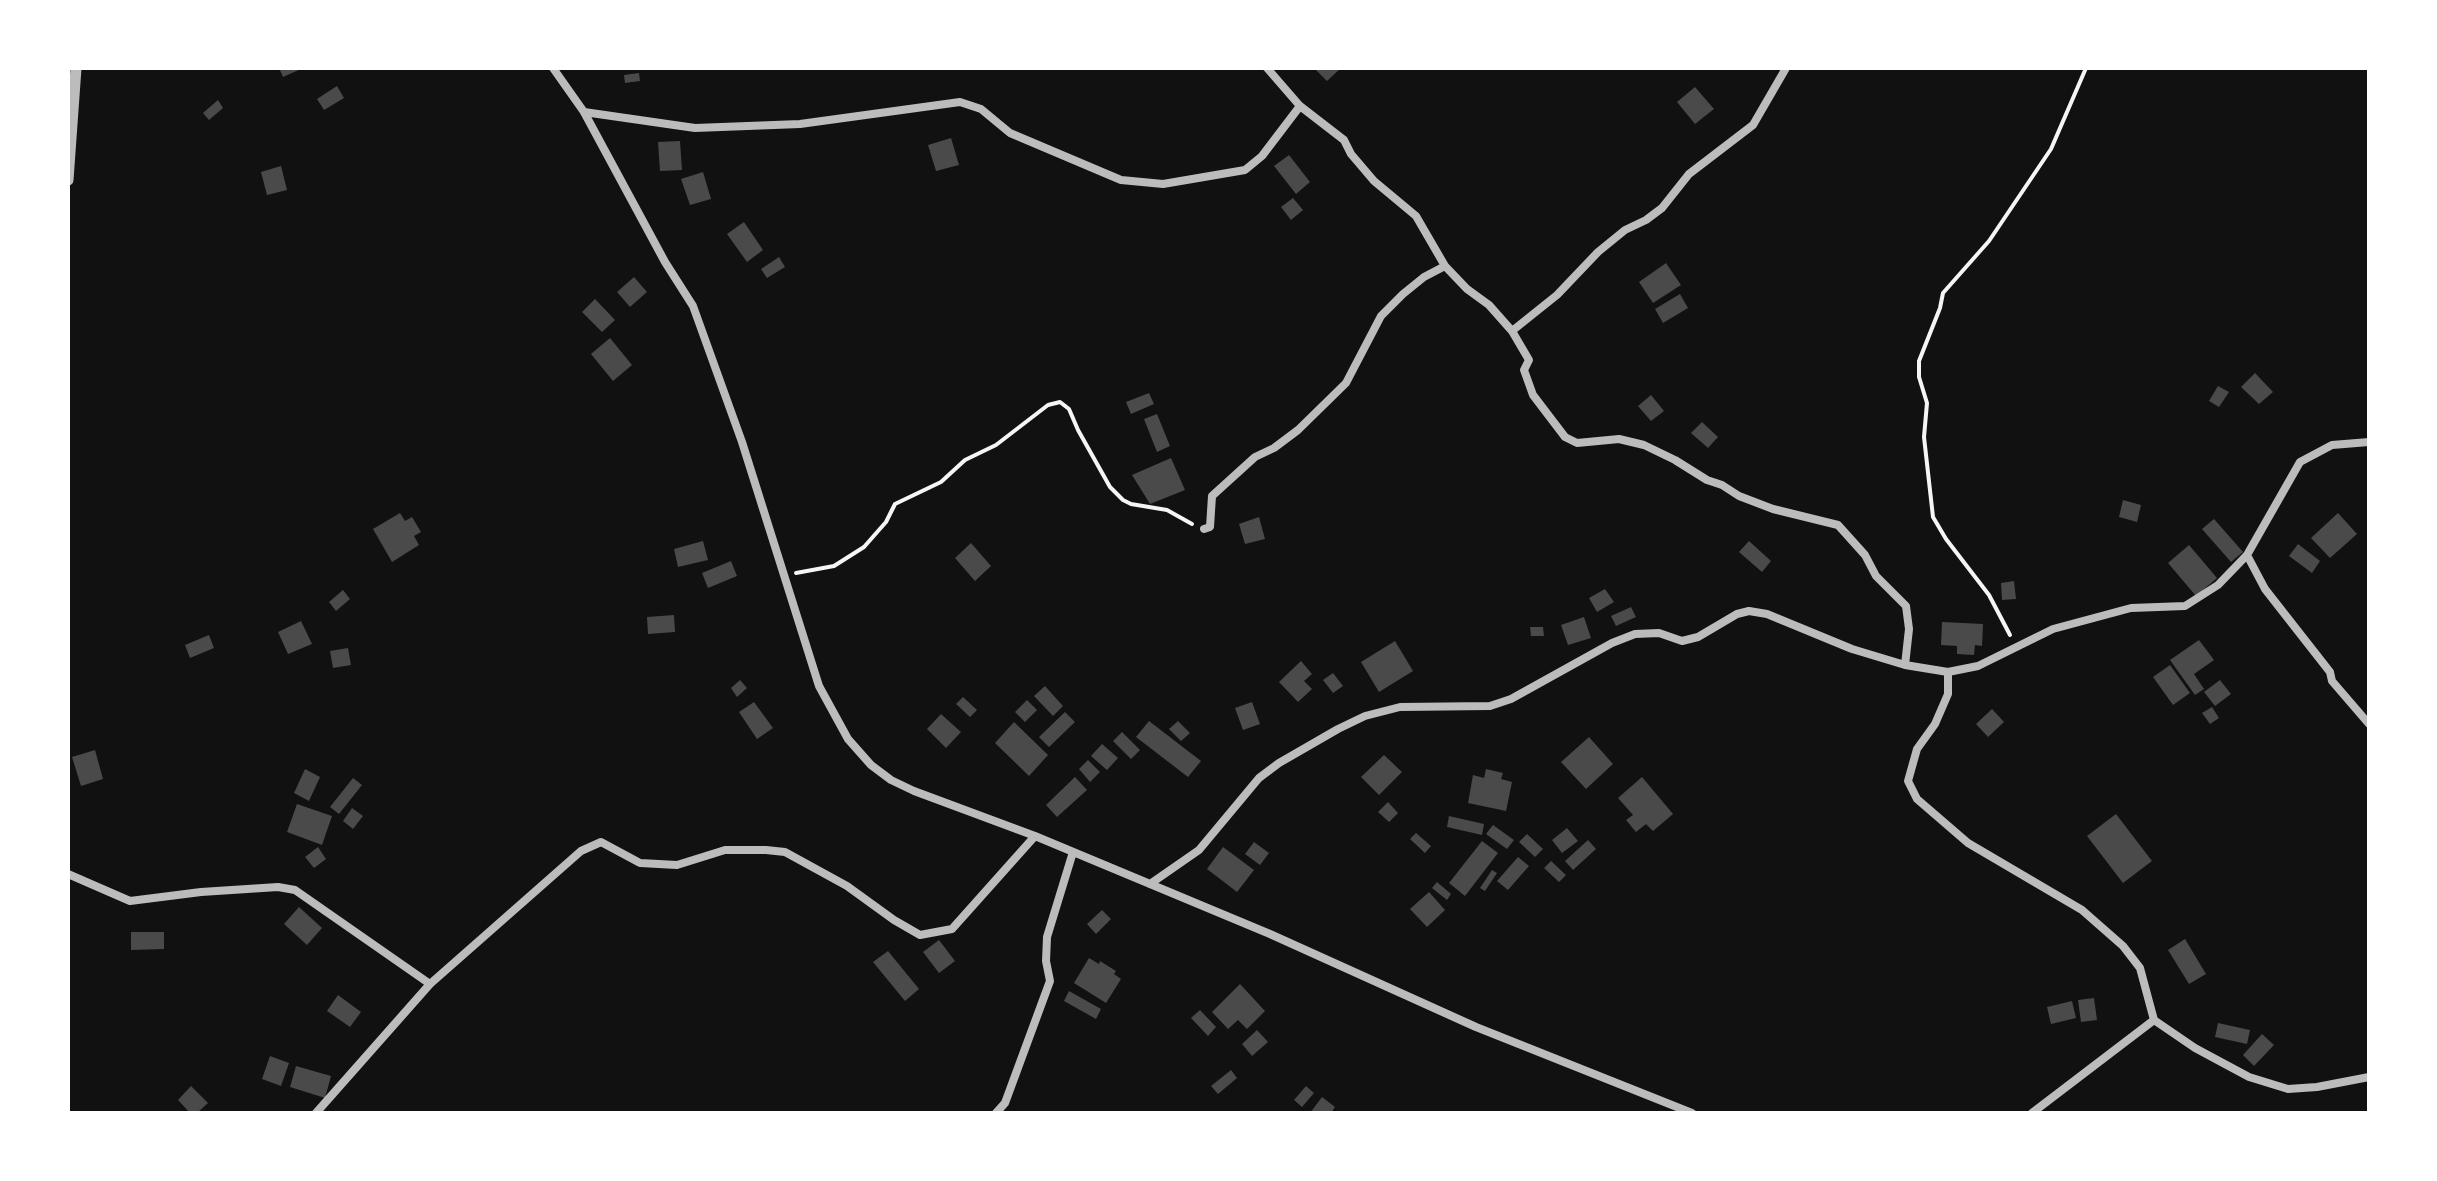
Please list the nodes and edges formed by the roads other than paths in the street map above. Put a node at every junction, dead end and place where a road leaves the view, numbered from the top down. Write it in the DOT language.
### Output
graph roads {
  1 [pos="76,68"];
  2 [pos="553,68"];
  3 [pos="1267,68"];
  4 [pos="1786,68"];
  5 [pos="1300,106"];
  6 [pos="584,112"];
  7 [pos="68,180"];
  8 [pos="1445,266"];
  9 [pos="1512,331"];
  10 [pos="2369,442"];
  11 [pos="1204,529"];
  12 [pos="2247,555"];
  13 [pos="1905,665"];
  14 [pos="1948,672"];
  15 [pos="2369,724"];
  16 [pos="1035,836"];
  17 [pos="1073,852"];
  18 [pos="68,874"];
  19 [pos="1150,884"];
  20 [pos="430,984"];
  21 [pos="2154,1020"];
  22 [pos="2369,1077"];
  23 [pos="1675,1109"];
  24 [pos="316,1113"];
  25 [pos="996,1113"];
  26 [pos="1692,1113"];
  27 [pos="2032,1113"];
  1 -- 7 [label="street"];
  2 -- 6 [label="street"];
  3 -- 5 [label="street"];
  4 -- 9 [label="street"];
  5 -- 6 [label="street"];
  5 -- 8 [label="street"];
  6 -- 16 [label="street"];
  8 -- 9 [label="street"];
  8 -- 11 [label="street"];
  9 -- 13 [label="street"];
  10 -- 12 [label="street"];
  12 -- 14 [label="street"];
  12 -- 15 [label="street"];
  13 -- 14 [label="street"];
  13 -- 19 [label="street"];
  14 -- 21 [label="street"];
  16 -- 17 [label="street"];
  16 -- 20 [label="street"];
  17 -- 19 [label="street"];
  17 -- 25 [label="street"];
  18 -- 20 [label="street"];
  19 -- 23 [label="street"];
  20 -- 24 [label="street"];
  21 -- 22 [label="street"];
  21 -- 27 [label="street"];
  23 -- 26 [label="street"];
}
